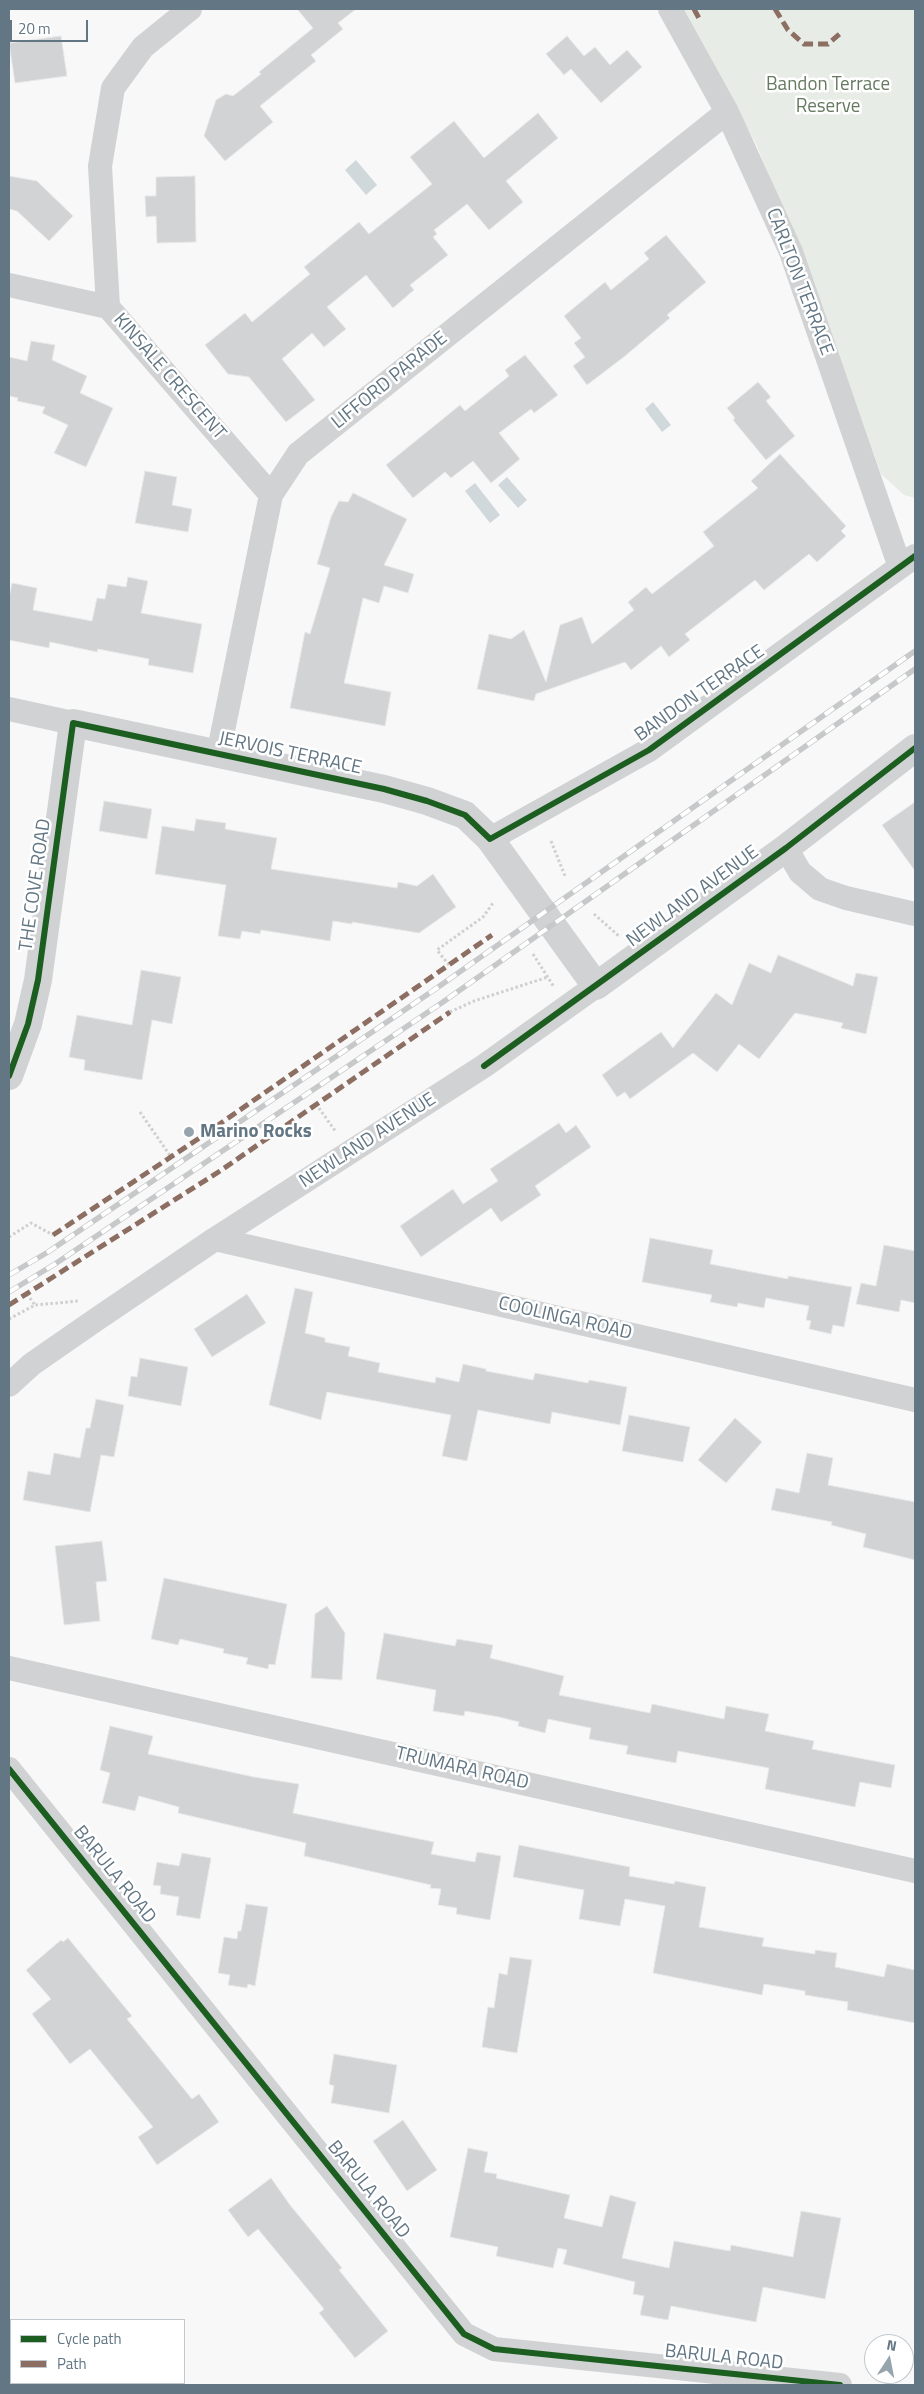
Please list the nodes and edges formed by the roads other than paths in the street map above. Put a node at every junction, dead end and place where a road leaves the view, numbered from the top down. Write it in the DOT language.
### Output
graph roads {
  1 [pos="190,9"];
  2 [pos="670,9"];
  3 [pos="727,112"];
  4 [pos="9,285"];
  5 [pos="108,307"];
  6 [pos="271,495"];
  7 [pos="908,562"];
  8 [pos="9,709"];
  9 [pos="73,723"];
  10 [pos="915,748"];
  11 [pos="218,755"];
  12 [pos="490,839"];
  13 [pos="786,848"];
  14 [pos="915,914"];
  15 [pos="596,986"];
  16 [pos="9,1076"];
  17 [pos="215,1239"];
  18 [pos="9,1385"];
  19 [pos="915,1400"];
  20 [pos="9,1668"];
  21 [pos="9,1769"];
  22 [pos="915,1871"];
  23 [pos="769,2382"];
  24 [pos="840,2385"];
  1 -- 5 [label="street, KINSALE CRESCENT"];
  2 -- 3 [label="street, CARLTON TERRACE"];
  3 -- 6 [label="street, LIFFORD PARADE"];
  3 -- 7 [label="street, CARLTON TERRACE"];
  4 -- 5 [label="street"];
  5 -- 6 [label="street, KINSALE CRESCENT"];
  6 -- 11 [label="street, LIFFORD PARADE"];
  7 -- 12 [label="street, BANDON TERRACE"];
  8 -- 9 [label="street, JERVOIS TERRACE"];
  9 -- 11 [label="street, JERVOIS TERRACE"];
  9 -- 16 [label="street, THE COVE ROAD"];
  10 -- 13 [label="street, NEWLAND AVENUE"];
  11 -- 12 [label="street, JERVOIS TERRACE"];
  12 -- 15 [label="street, JERVOIS TERRACE"];
  13 -- 14 [label="street"];
  13 -- 15 [label="street, NEWLAND AVENUE"];
  15 -- 17 [label="street, NEWLAND AVENUE"];
  17 -- 18 [label="street, NEWLAND AVENUE"];
  17 -- 19 [label="street, COOLINGA ROAD"];
  20 -- 22 [label="street, TRUMARA ROAD"];
  21 -- 23 [label="street, BARULA ROAD"];
  23 -- 24 [label="street, BARULA ROAD"];
}
